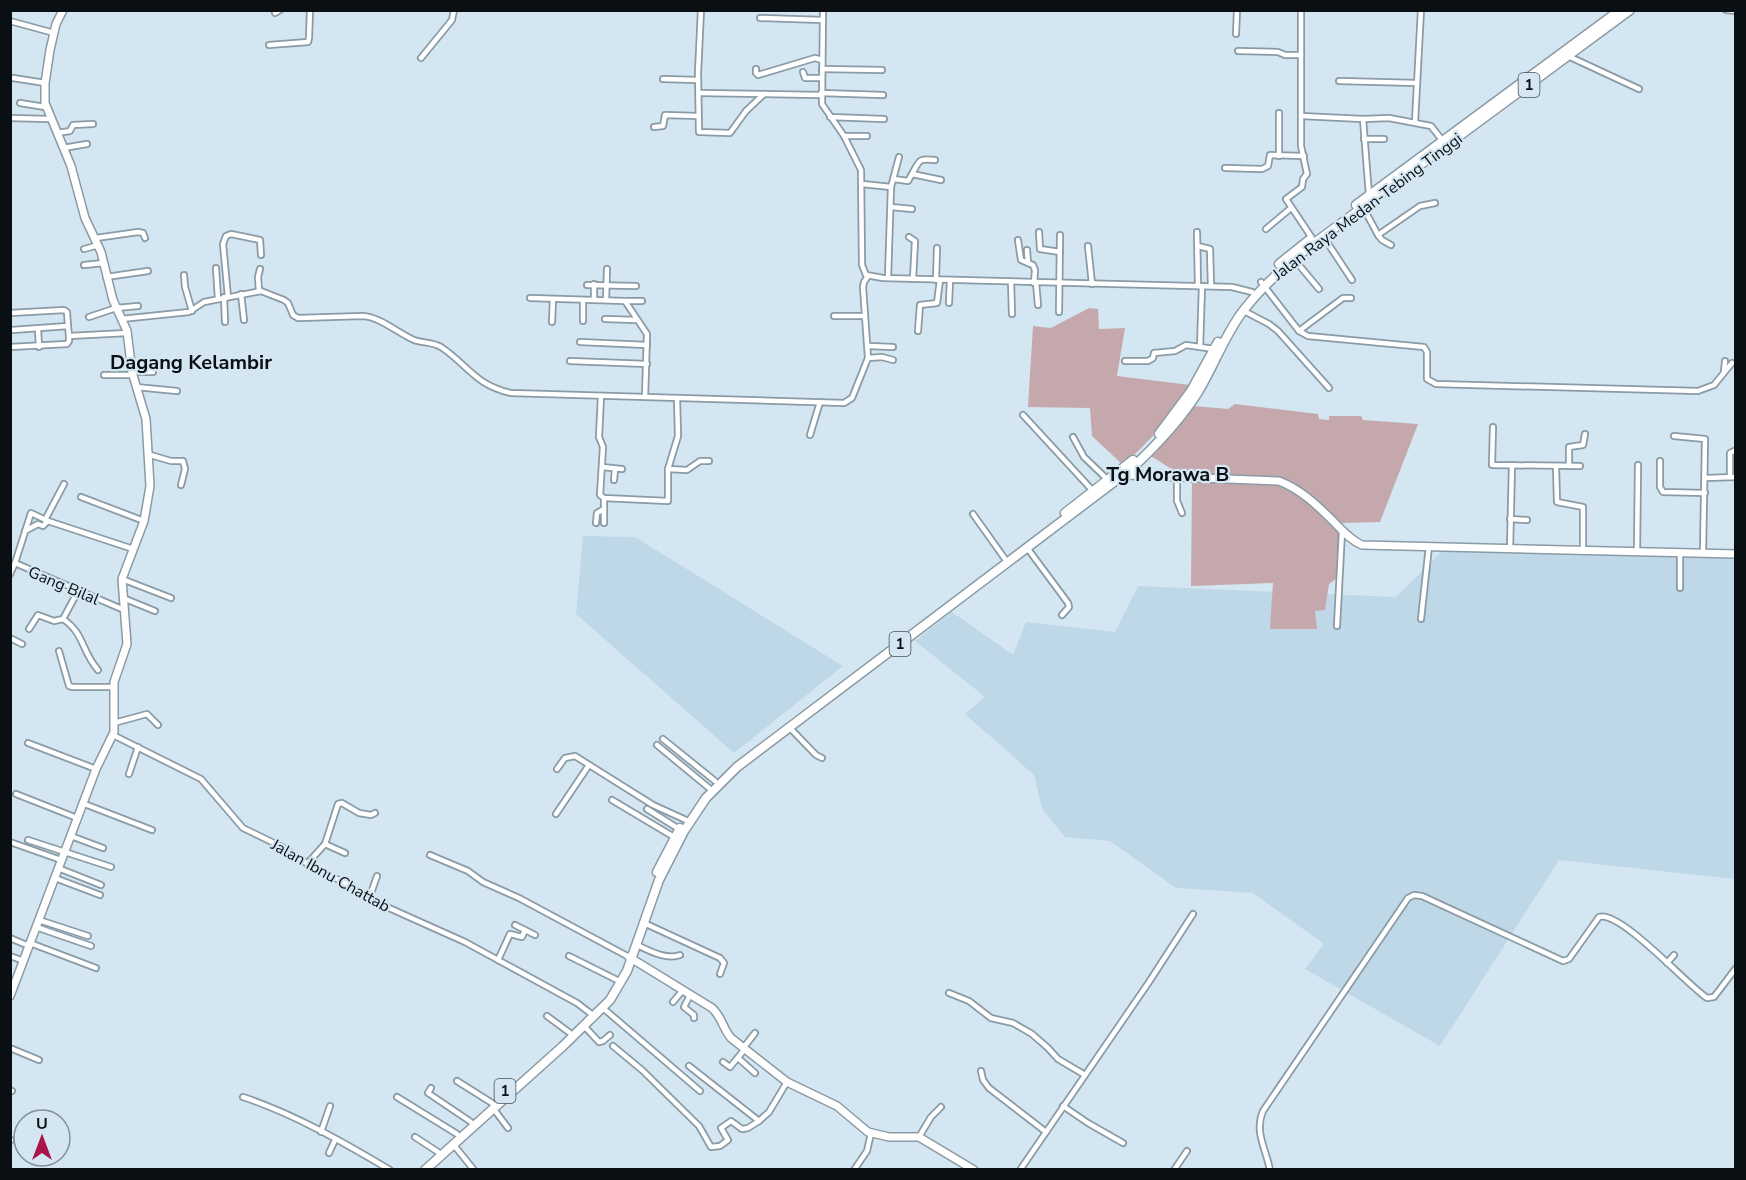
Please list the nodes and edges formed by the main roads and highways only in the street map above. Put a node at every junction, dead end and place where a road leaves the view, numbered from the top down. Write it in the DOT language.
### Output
graph roads {
  1 [pos="1620,10"];
  2 [pos="1630,10"];
  3 [pos="1426,157"];
  4 [pos="1263,283"];
  5 [pos="630,958"];
  6 [pos="592,1015"];
  7 [pos="493,1105"];
  8 [pos="419,1170"];
  9 [pos="425,1170"];
  1 -- 3 [label="highway, Jalan Raya Medan-Tebing Tinggi / 1"];
  2 -- 3 [label="highway, Jalan Raya Medan-Tebing Tinggi / 1"];
  3 -- 4 [label="highway, Jalan Raya Medan-Tebing Tinggi / 1"];
  3 -- 4 [label="highway, Jalan Raya Medan-Tebing Tinggi / 1"];
  4 -- 5 [label="highway, Jalan Raya Medan-Tebing Tinggi / 1"];
  4 -- 5 [label="highway, Jalan Raya Medan-Tebing Tinggi / 1"];
  5 -- 6 [label="highway, Jalan Raya Medan-Tebing Tinggi / 1"];
  5 -- 6 [label="highway, Jalan Raya Medan-Tebing Tinggi / 1"];
  6 -- 7 [label="highway, Jalan Raya Medan-Tebing Tinggi / 1"];
  6 -- 7 [label="highway, Jalan Raya Medan-Tebing Tinggi / 1"];
  7 -- 8 [label="highway, Jalan Raya Medan-Tebing Tinggi / 1"];
  7 -- 9 [label="highway, Jalan Raya Medan-Tebing Tinggi / 1"];
}
